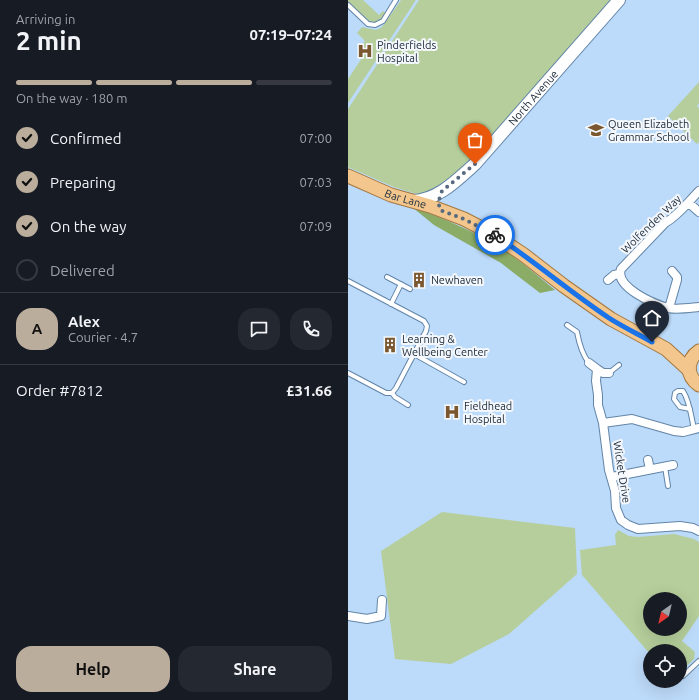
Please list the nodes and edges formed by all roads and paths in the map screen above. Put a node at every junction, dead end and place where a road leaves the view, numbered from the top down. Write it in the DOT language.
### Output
graph roads {
  1 [pos="396,0"];
  2 [pos="619,0"];
  3 [pos="348,5"];
  4 [pos="348,176"];
  5 [pos="442,191"];
  6 [pos="699,191"];
  7 [pos="410,201"];
  8 [pos="690,203"];
  9 [pos="440,210"];
  10 [pos="699,212"];
  11 [pos="672,271"];
  12 [pos="619,274"];
  13 [pos="387,277"];
  14 [pos="608,280"];
  15 [pos="348,281"];
  16 [pos="401,284"];
  17 [pos="410,289"];
  18 [pos="391,304"];
  19 [pos="699,307"];
  20 [pos="669,308"];
  21 [pos="567,325"];
  22 [pos="666,349"];
  23 [pos="699,351"];
  24 [pos="414,354"];
  25 [pos="589,363"];
  26 [pos="619,365"];
  27 [pos="597,369"];
  28 [pos="689,370"];
  29 [pos="348,373"];
  30 [pos="609,373"];
  31 [pos="464,382"];
  32 [pos="699,386"];
  33 [pos="392,393"];
  34 [pos="408,405"];
  35 [pos="690,409"];
  36 [pos="603,423"];
  37 [pos="696,428"];
  38 [pos="669,466"];
  39 [pos="612,477"];
  40 [pos="668,486"];
  41 [pos="699,532"];
  42 [pos="382,600"];
  43 [pos="348,616"];
  44 [pos="699,661"];
  45 [pos="687,672"];
  1 -- 3 [label="lane"];
  2 -- 5 [label="street, North Avenue"];
  4 -- 7 [label="main road, Bar Lane"];
  5 -- 7 [label="street, North Avenue"];
  5 -- 9 [label="street"];
  6 -- 8 [label="street, Wolfenden Way"];
  7 -- 9 [label="main road, Bar Lane"];
  8 -- 10 [label="street"];
  8 -- 12 [label="street, Wolfenden Way"];
  9 -- 22 [label="main road, Bar Lane"];
  11 -- 20 [label="street"];
  12 -- 14 [label="street, Wolfenden Way"];
  12 -- 20 [label="street"];
  13 -- 16 [label="lane"];
  15 -- 18 [label="lane"];
  16 -- 17 [label="lane"];
  16 -- 18 [label="lane"];
  18 -- 24 [label="lane"];
  19 -- 20 [label="street"];
  21 -- 25 [label="lane"];
  22 -- 23 [label="main road, Bar Lane"];
  22 -- 28 [label="main road, Bar Lane"];
  23 -- 28 [label="main road"];
  24 -- 31 [label="lane"];
  24 -- 33 [label="lane"];
  25 -- 27 [label="street"];
  26 -- 30 [label="lane"];
  27 -- 30 [label="street"];
  27 -- 36 [label="street, Wicket Drive"];
  28 -- 32 [label="main road, Bar Lane"];
  29 -- 33 [label="lane"];
  33 -- 34 [label="lane"];
  35 -- 35 [label="lane"];
  35 -- 37 [label="lane"];
  36 -- 37 [label="street"];
  36 -- 39 [label="street, Wicket Drive"];
  38 -- 39 [label="street"];
  38 -- 40 [label="lane"];
  39 -- 41 [label="street, Wicket Drive"];
  42 -- 43 [label="street"];
  44 -- 45 [label="lane"];
}
